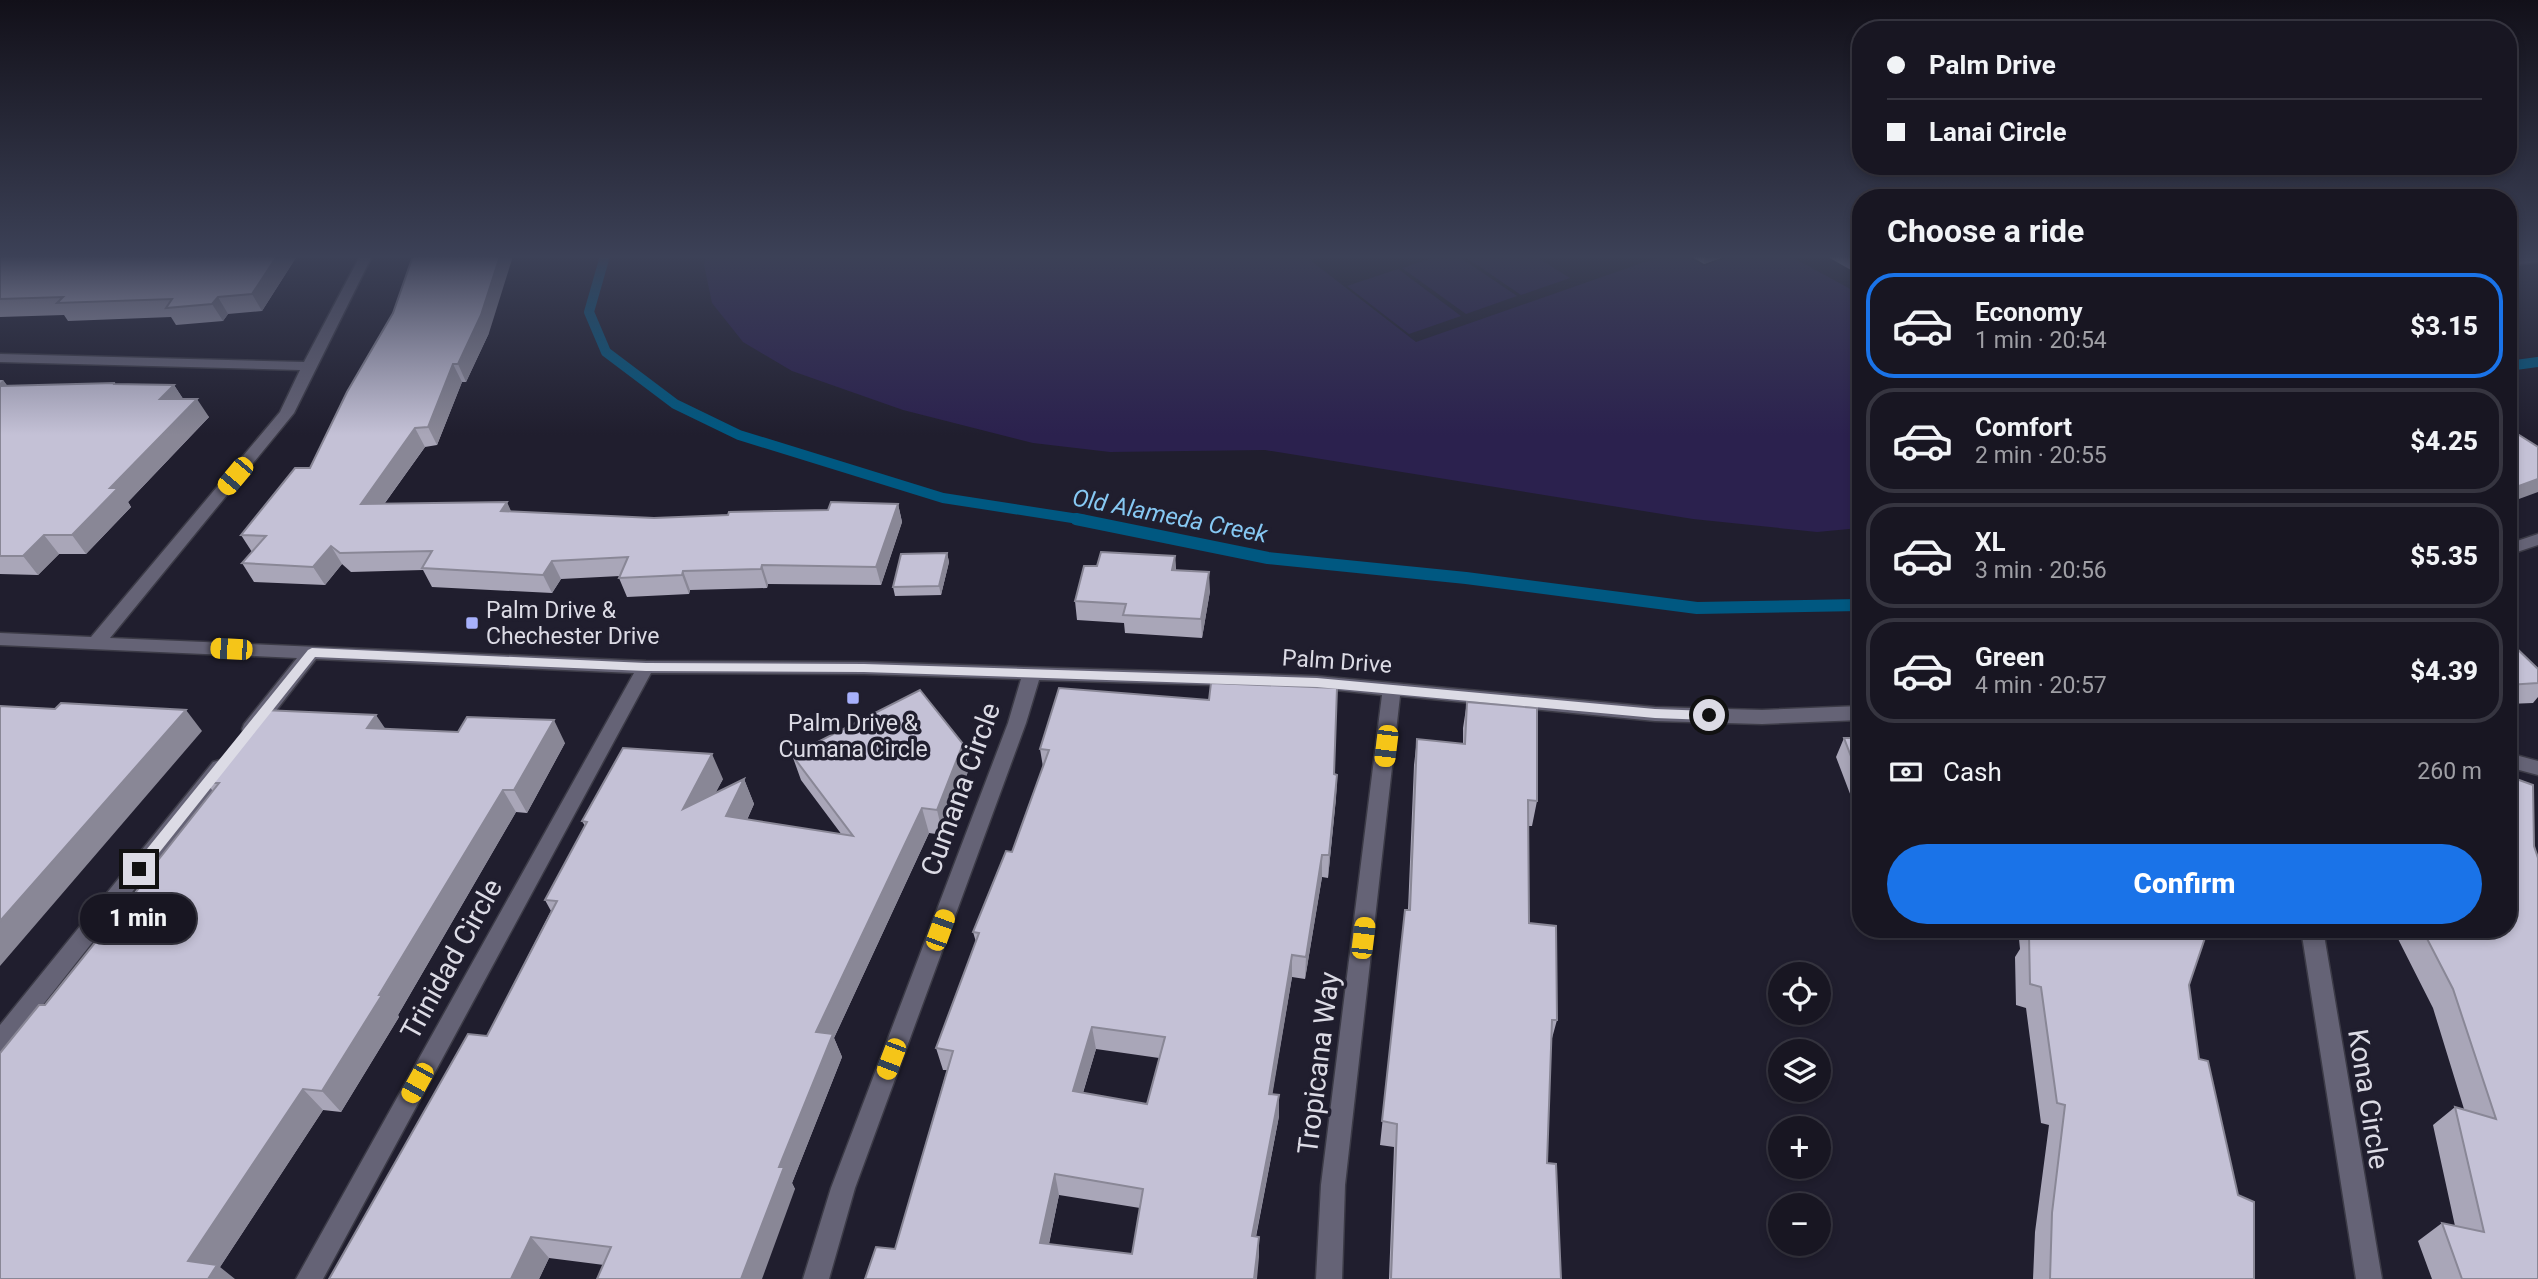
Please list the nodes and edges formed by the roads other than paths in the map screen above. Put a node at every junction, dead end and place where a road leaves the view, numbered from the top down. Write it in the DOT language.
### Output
graph roads {
  1 [pos="335,316"];
  2 [pos="0,358"];
  3 [pos="309,366"];
  4 [pos="2538,539"];
  5 [pos="2517,547"];
  6 [pos="0,639"];
  7 [pos="97,642"];
  8 [pos="312,652"];
  9 [pos="646,667"];
  10 [pos="1031,675"];
  11 [pos="1392,689"];
  12 [pos="1852,713"];
  13 [pos="2517,762"];
  14 [pos="2538,768"];
  15 [pos="2313,938"];
  16 [pos="0,1042"];
  17 [pos="309,1279"];
  18 [pos="817,1279"];
  19 [pos="1329,1279"];
  20 [pos="2369,1279"];
  1 -- 3 [label="street"];
  2 -- 3 [label="street"];
  3 -- 7 [label="street"];
  4 -- 5 [label="street"];
  6 -- 7 [label="street, Palm Drive"];
  7 -- 8 [label="street, Palm Drive"];
  8 -- 9 [label="street, Palm Drive"];
  8 -- 16 [label="street"];
  9 -- 10 [label="street, Palm Drive"];
  9 -- 17 [label="street, Trinidad Circle"];
  10 -- 11 [label="street, Palm Drive"];
  10 -- 18 [label="street, Cumana Circle"];
  11 -- 12 [label="street, Palm Drive"];
  11 -- 19 [label="street, Tropicana Way"];
  13 -- 14 [label="street"];
  15 -- 20 [label="street, Kona Circle"];
}
